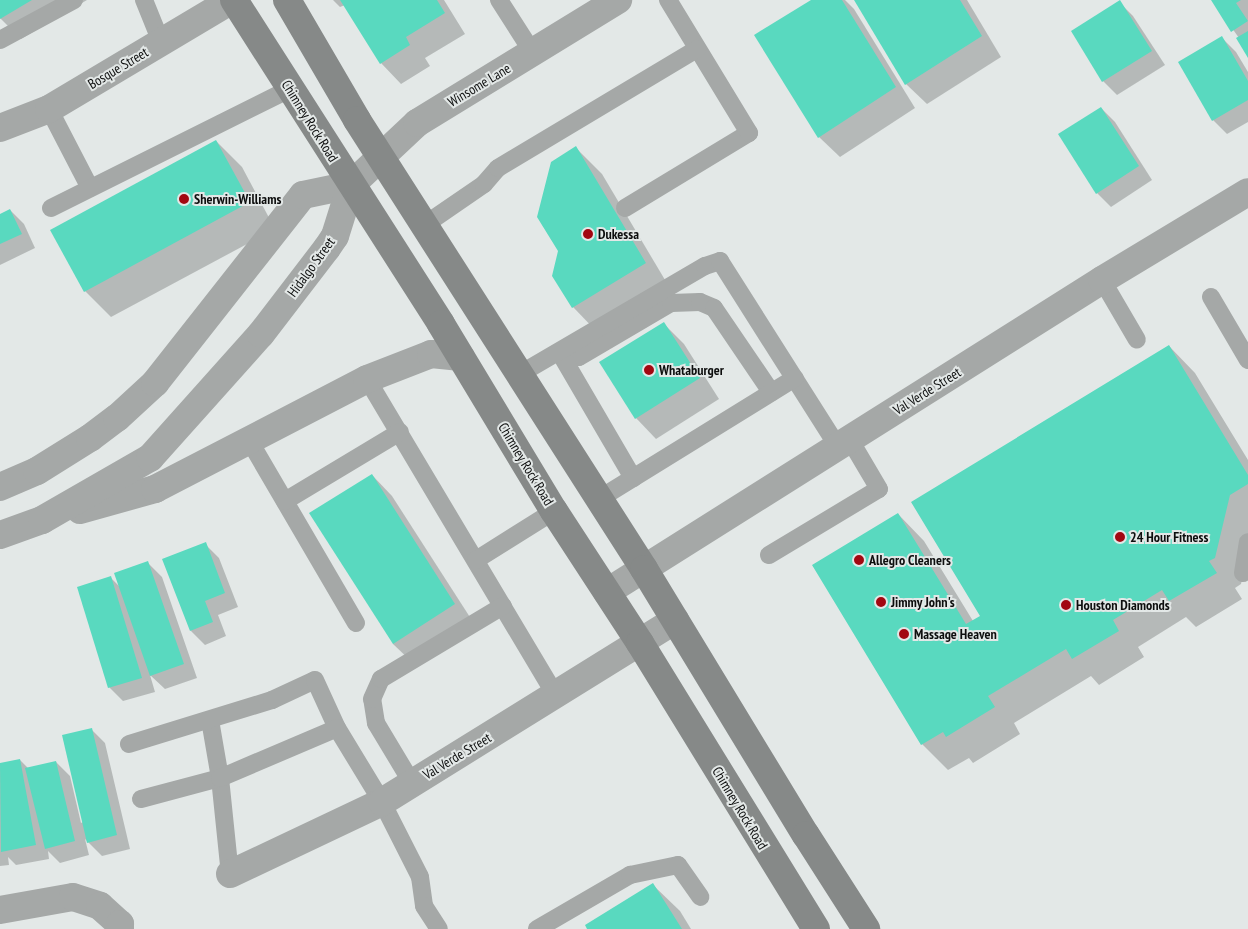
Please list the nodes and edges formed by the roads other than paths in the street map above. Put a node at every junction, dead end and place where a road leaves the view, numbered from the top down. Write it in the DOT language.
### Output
graph roads {
  1 [pos="74,0"];
  2 [pos="144,0"];
  3 [pos="233,0"];
  4 [pos="287,0"];
  5 [pos="499,0"];
  6 [pos="618,0"];
  7 [pos="668,0"];
  8 [pos="0,40"];
  9 [pos="161,42"];
  10 [pos="697,48"];
  11 [pos="533,53"];
  12 [pos="290,89"];
  13 [pos="49,109"];
  14 [pos="0,128"];
  15 [pos="380,157"];
  16 [pos="352,185"];
  17 [pos="90,188"];
  18 [pos="1248,192"];
  19 [pos="52,208"];
  20 [pos="625,208"];
  21 [pos="424,226"];
  22 [pos="1102,280"];
  23 [pos="1211,297"];
  24 [pos="1137,340"];
  25 [pos="560,353"];
  26 [pos="461,357"];
  27 [pos="1248,360"];
  28 [pos="520,374"];
  29 [pos="795,378"];
  30 [pos="368,379"];
  31 [pos="771,392"];
  32 [pos="400,432"];
  33 [pos="249,440"];
  34 [pos="844,444"];
  35 [pos="633,478"];
  36 [pos="0,487"];
  37 [pos="599,499"];
  38 [pos="285,501"];
  39 [pos="554,511"];
  40 [pos="42,520"];
  41 [pos="0,535"];
  42 [pos="1248,542"];
  43 [pos="769,555"];
  44 [pos="476,560"];
  45 [pos="644,569"];
  46 [pos="1243,573"];
  47 [pos="607,592"];
  48 [pos="503,606"];
  49 [pos="676,620"];
  50 [pos="356,623"];
  51 [pos="640,643"];
  52 [pos="556,696"];
  53 [pos="210,720"];
  54 [pos="337,728"];
  55 [pos="129,744"];
  56 [pos="220,778"];
  57 [pos="412,783"];
  58 [pos="141,799"];
  59 [pos="382,802"];
  60 [pos="230,874"];
  61 [pos="700,898"];
  62 [pos="0,910"];
  63 [pos="120,929"];
  64 [pos="439,929"];
  65 [pos="537,929"];
  66 [pos="816,929"];
  67 [pos="866,929"];
  1 -- 8 [label="lane"];
  2 -- 9 [label="lane"];
  3 -- 9 [label="street, Bosque Street"];
  3 -- 12 [label="main road, Chimney Rock Road"];
  4 -- 15 [label="main road"];
  5 -- 11 [label="lane"];
  6 -- 11 [label="street, Winsome Lane"];
  7 -- 10 [label="lane"];
  9 -- 13 [label="street, Bosque Street"];
  10 -- 20 [label="lane"];
  10 -- 21 [label="lane"];
  11 -- 15 [label="street, Winsome Lane"];
  12 -- 16 [label="main road, Chimney Rock Road"];
  12 -- 17 [label="lane"];
  13 -- 14 [label="street, Bosque Street"];
  13 -- 17 [label="lane"];
  15 -- 16 [label="street, Winsome Lane"];
  15 -- 21 [label="main road"];
  16 -- 26 [label="main road, Chimney Rock Road"];
  16 -- 36 [label="street"];
  16 -- 40 [label="street, Hidalgo Street"];
  17 -- 19 [label="lane"];
  18 -- 22 [label="street, Val Verde Street"];
  21 -- 28 [label="main road"];
  22 -- 24 [label="lane"];
  22 -- 34 [label="street, Val Verde Street"];
  23 -- 27 [label="lane"];
  25 -- 28 [label="lane"];
  25 -- 29 [label="lane"];
  25 -- 31 [label="lane"];
  25 -- 35 [label="lane"];
  26 -- 30 [label="street"];
  26 -- 39 [label="main road, Chimney Rock Road"];
  28 -- 37 [label="main road"];
  29 -- 31 [label="lane"];
  29 -- 34 [label="lane"];
  30 -- 32 [label="lane"];
  30 -- 33 [label="street"];
  31 -- 35 [label="lane"];
  32 -- 38 [label="lane"];
  32 -- 44 [label="lane"];
  33 -- 38 [label="lane"];
  33 -- 40 [label="street"];
  34 -- 43 [label="lane"];
  34 -- 45 [label="street, Val Verde Street"];
  35 -- 37 [label="lane"];
  37 -- 45 [label="main road"];
  38 -- 50 [label="lane"];
  39 -- 44 [label="lane"];
  39 -- 47 [label="main road, Chimney Rock Road"];
  40 -- 41 [label="street, Hidalgo Street"];
  42 -- 46 [label="lane"];
  44 -- 48 [label="lane"];
  45 -- 47 [label="street, Val Verde Street"];
  45 -- 49 [label="main road"];
  47 -- 51 [label="main road, Chimney Rock Road"];
  48 -- 52 [label="lane"];
  48 -- 57 [label="lane"];
  49 -- 51 [label="street, Val Verde Street"];
  49 -- 67 [label="main road"];
  51 -- 52 [label="street, Val Verde Street"];
  51 -- 66 [label="main road, Chimney Rock Road"];
  52 -- 57 [label="street, Val Verde Street"];
  53 -- 54 [label="lane"];
  53 -- 55 [label="lane"];
  53 -- 56 [label="lane"];
  54 -- 56 [label="lane"];
  54 -- 59 [label="lane"];
  56 -- 58 [label="lane"];
  56 -- 60 [label="lane"];
  57 -- 59 [label="street, Val Verde Street"];
  59 -- 60 [label="street, Val Verde Street"];
  59 -- 64 [label="lane"];
  61 -- 65 [label="lane"];
  62 -- 63 [label="street"];
}
